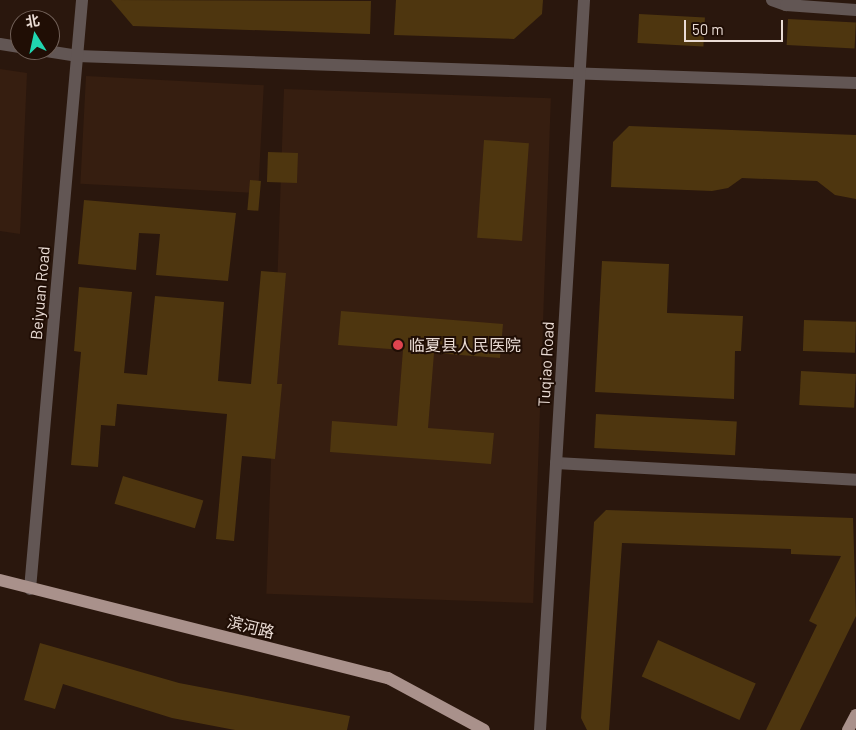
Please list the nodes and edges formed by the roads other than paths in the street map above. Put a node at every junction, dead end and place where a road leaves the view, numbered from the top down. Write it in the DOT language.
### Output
graph roads {
  1 [pos="82,0"];
  2 [pos="584,0"];
  3 [pos="772,0"];
  4 [pos="856,10"];
  5 [pos="60,53"];
  6 [pos="78,56"];
  7 [pos="580,72"];
  8 [pos="856,83"];
  9 [pos="556,462"];
  10 [pos="856,480"];
  11 [pos="0,580"];
  12 [pos="30,588"];
  13 [pos="856,715"];
  14 [pos="484,730"];
  15 [pos="540,730"];
  16 [pos="848,730"];
  1 -- 6 [label="street, Beiyuan Road"];
  2 -- 7 [label="street, Tuqiao Road"];
  3 -- 4 [label="street"];
  5 -- 6 [label="street"];
  6 -- 7 [label="street"];
  6 -- 12 [label="street, Beiyuan Road"];
  7 -- 8 [label="street"];
  7 -- 9 [label="street, Tuqiao Road"];
  9 -- 10 [label="street"];
  9 -- 15 [label="street, Tuqiao Road"];
  11 -- 12 [label="main road, 滨河路"];
  12 -- 14 [label="main road, 滨河路"];
  13 -- 16 [label="main road"];
}
